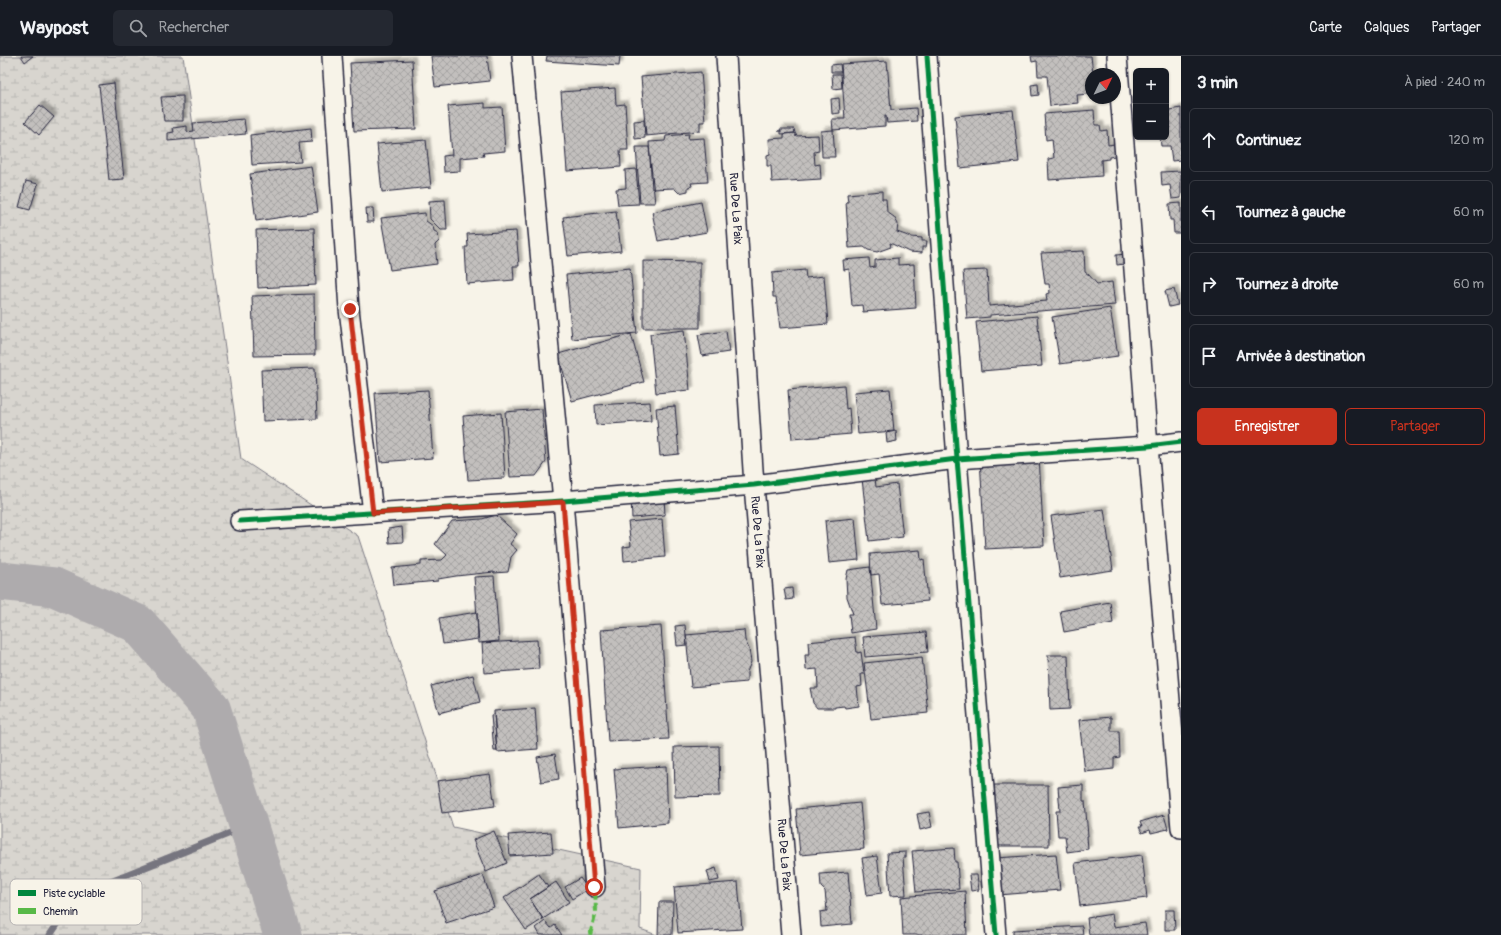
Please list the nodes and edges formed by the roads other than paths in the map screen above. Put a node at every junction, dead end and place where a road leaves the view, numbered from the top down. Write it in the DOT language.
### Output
graph roads {
  1 [pos="332,56"];
  2 [pos="522,56"];
  3 [pos="726,56"];
  4 [pos="927,56"];
  5 [pos="1117,56"];
  6 [pos="1181,442"];
  7 [pos="1148,446"];
  8 [pos="957,459"];
  9 [pos="754,485"];
  10 [pos="563,502"];
  11 [pos="373,513"];
  12 [pos="240,521"];
  13 [pos="1181,828"];
  14 [pos="594,887"];
  15 [pos="791,935"];
  16 [pos="996,935"];
  1 -- 11 [label="street"];
  2 -- 10 [label="street"];
  3 -- 9 [label="street, Rue De La Paix"];
  4 -- 8 [label="street"];
  5 -- 7 [label="street"];
  6 -- 7 [label="street"];
  7 -- 8 [label="street"];
  7 -- 13 [label="street"];
  8 -- 9 [label="street"];
  8 -- 16 [label="street"];
  9 -- 10 [label="street"];
  9 -- 15 [label="street, Rue De La Paix"];
  10 -- 11 [label="street"];
  10 -- 14 [label="street"];
  11 -- 12 [label="street"];
}
